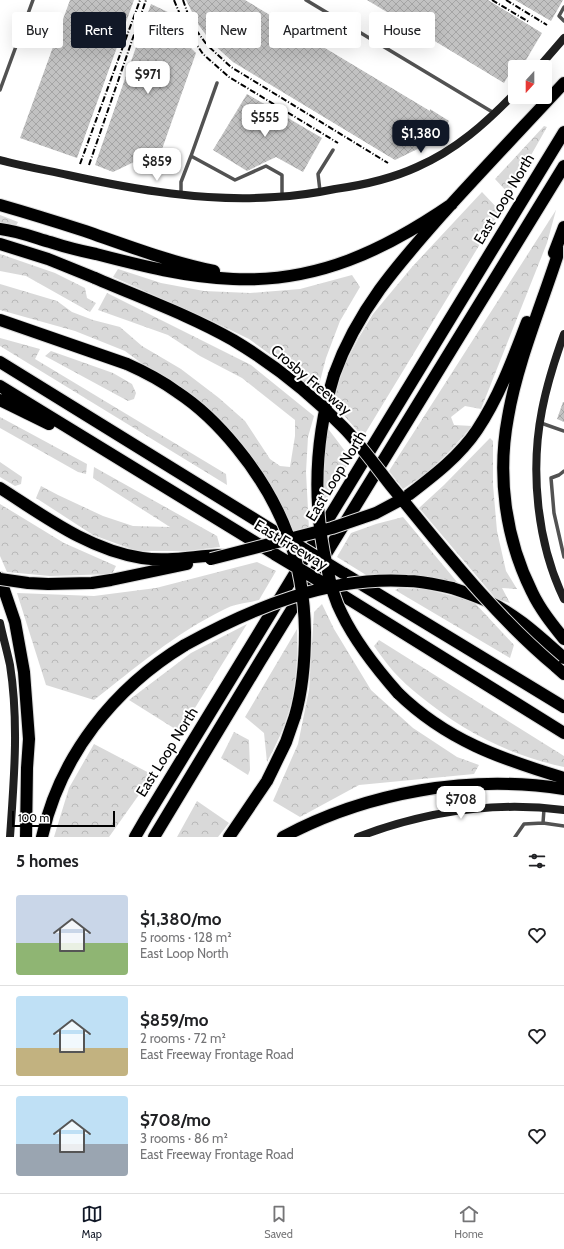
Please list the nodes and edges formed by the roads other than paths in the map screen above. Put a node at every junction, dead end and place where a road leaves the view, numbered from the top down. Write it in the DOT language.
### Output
graph roads {
  1 [pos="33,0"];
  2 [pos="306,0"];
  3 [pos="564,7"];
  4 [pos="564,21"];
  5 [pos="564,38"];
  6 [pos="545,60"];
  7 [pos="217,83"];
  8 [pos="564,83"];
  9 [pos="0,90"];
  10 [pos="508,100"];
  11 [pos="495,113"];
  12 [pos="564,132"];
  13 [pos="333,150"];
  14 [pos="191,156"];
  15 [pos="0,160"];
  16 [pos="564,166"];
  17 [pos="318,192"];
  18 [pos="181,194"];
  19 [pos="282,196"];
  20 [pos="452,204"];
  21 [pos="0,205"];
  22 [pos="564,227"];
  23 [pos="0,229"];
  24 [pos="0,244"];
  25 [pos="557,247"];
  26 [pos="293,275"];
  27 [pos="0,320"];
  28 [pos="564,334"];
  29 [pos="0,362"];
  30 [pos="0,386"];
  31 [pos="0,400"];
  32 [pos="540,423"];
  33 [pos="564,431"];
  34 [pos="123,462"];
  35 [pos="564,471"];
  36 [pos="0,488"];
  37 [pos="210,557"];
  38 [pos="564,557"];
  39 [pos="0,578"];
  40 [pos="564,599"];
  41 [pos="0,623"];
  42 [pos="564,639"];
  43 [pos="564,658"];
  44 [pos="559,670"];
  45 [pos="564,707"];
  46 [pos="564,733"];
  47 [pos="564,778"];
  48 [pos="564,789"];
  49 [pos="544,807"];
  50 [pos="564,810"];
  51 [pos="543,823"];
  52 [pos="564,826"];
  53 [pos="377,834"];
  54 [pos="10,837"];
  55 [pos="26,837"];
  56 [pos="42,837"];
  57 [pos="135,837"];
  58 [pos="154,837"];
  59 [pos="229,837"];
  60 [pos="283,837"];
  61 [pos="359,837"];
  62 [pos="515,837"];
  1 -- 9 [label="lane"];
  2 -- 11 [label="lane"];
  3 -- 4 [label="lane"];
  5 -- 6 [label="main road"];
  7 -- 14 [label="lane"];
  8 -- 20 [label="highway"];
  10 -- 11 [label="main road"];
  11 -- 17 [label="main road"];
  12 -- 57 [label="highway, East Loop North"];
  13 -- 17 [label="lane"];
  14 -- 18 [label="lane"];
  14 -- 19 [label="lane"];
  15 -- 18 [label="main road"];
  16 -- 58 [label="highway"];
  17 -- 19 [label="main road"];
  18 -- 19 [label="main road"];
  20 -- 26 [label="highway"];
  20 -- 47 [label="highway, bridge"];
  21 -- 26 [label="highway"];
  22 -- 25 [label="highway"];
  23 -- 26 [label="highway"];
  24 -- 44 [label="highway, Crosby Freeway, bridge"];
  25 -- 37 [label="highway, bridge"];
  25 -- 42 [label="highway"];
  27 -- 59 [label="highway, bridge"];
  28 -- 32 [label="main road"];
  29 -- 45 [label="highway, East Freeway, bridge"];
  30 -- 34 [label="highway, East Freeway"];
  31 -- 34 [label="highway"];
  32 -- 33 [label="lane"];
  32 -- 40 [label="main road"];
  34 -- 46 [label="highway, East Freeway, bridge"];
  35 -- 38 [label="lane"];
  36 -- 37 [label="highway"];
  37 -- 39 [label="highway, bridge"];
  39 -- 55 [label="highway"];
  41 -- 54 [label="main road"];
  43 -- 56 [label="highway, bridge"];
  48 -- 60 [label="highway"];
  49 -- 50 [label="main road"];
  49 -- 51 [label="lane"];
  49 -- 53 [label="main road"];
  51 -- 52 [label="lane"];
  51 -- 62 [label="lane"];
  53 -- 61 [label="main road"];
}
